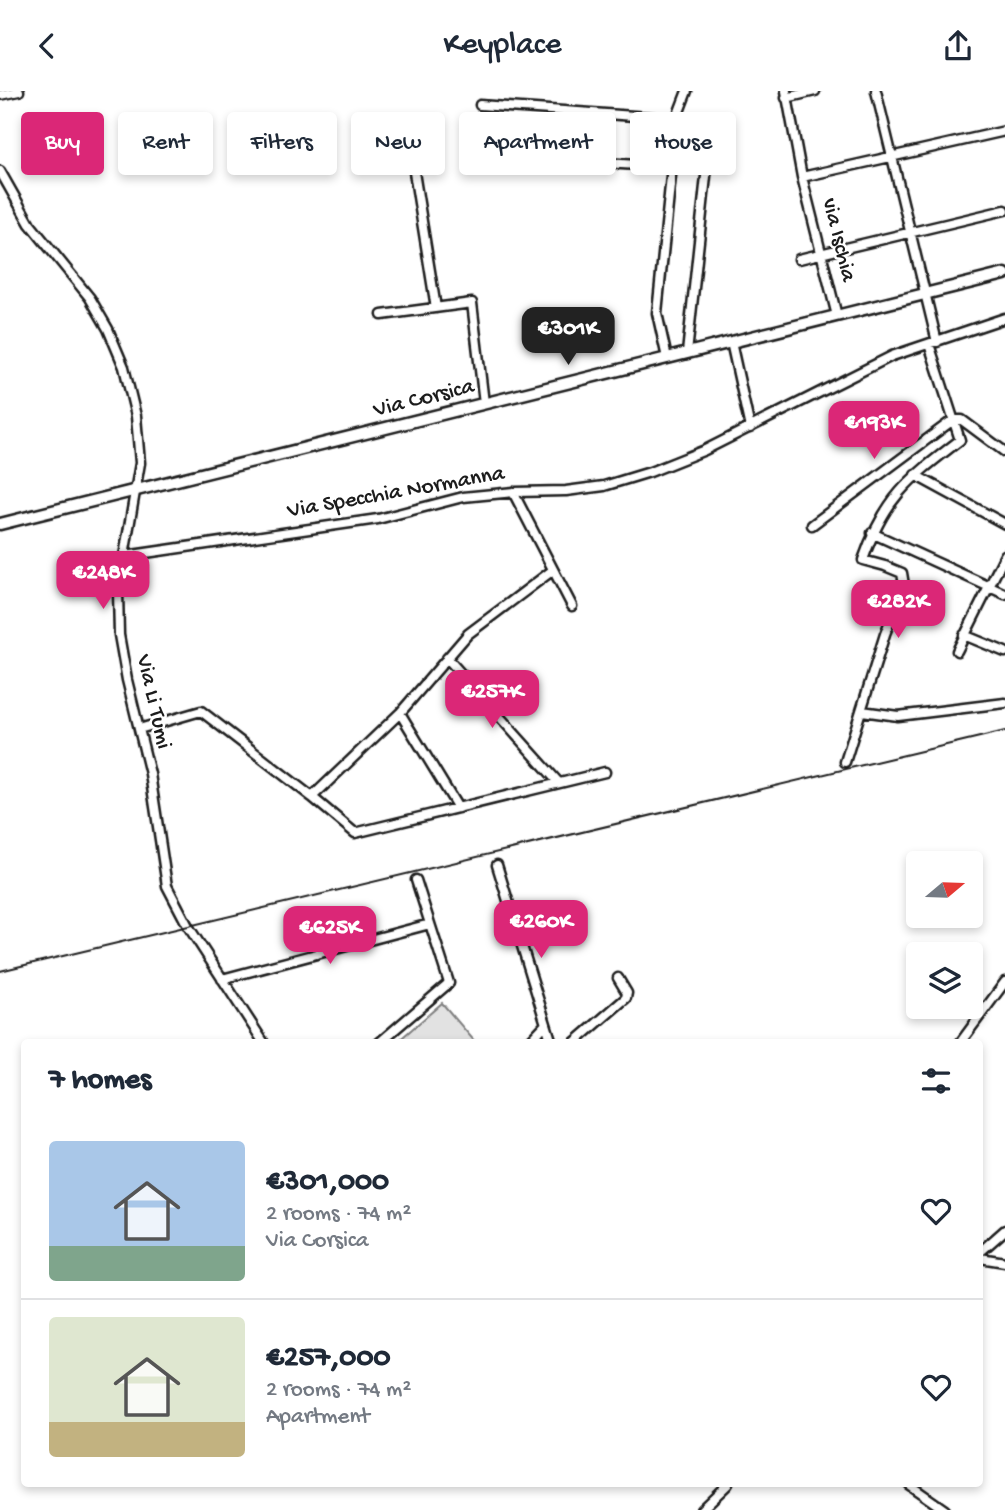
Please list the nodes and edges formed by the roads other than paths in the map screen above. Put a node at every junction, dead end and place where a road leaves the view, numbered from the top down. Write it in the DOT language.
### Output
graph roads {
  1 [pos="19,91"];
  2 [pos="687,91"];
  3 [pos="815,91"];
  4 [pos="876,91"];
  5 [pos="786,94"];
  6 [pos="0,95"];
  7 [pos="480,105"];
  8 [pos="680,112"];
  9 [pos="630,116"];
  10 [pos="1005,131"];
  11 [pos="892,158"];
  12 [pos="0,171"];
  13 [pos="414,175"];
  14 [pos="671,175"];
  15 [pos="706,175"];
  16 [pos="803,177"];
  17 [pos="1005,210"];
  18 [pos="910,233"];
  19 [pos="821,253"];
  20 [pos="799,260"];
  21 [pos="1005,274"];
  22 [pos="924,293"];
  23 [pos="436,308"];
  24 [pos="382,316"];
  25 [pos="837,316"];
  26 [pos="1005,319"];
  27 [pos="731,342"];
  28 [pos="933,343"];
  29 [pos="687,353"];
  30 [pos="667,358"];
  31 [pos="484,403"];
  32 [pos="953,420"];
  33 [pos="750,428"];
  34 [pos="1005,452"];
  35 [pos="915,475"];
  36 [pos="137,490"];
  37 [pos="513,492"];
  38 [pos="0,524"];
  39 [pos="1005,524"];
  40 [pos="812,525"];
  41 [pos="872,534"];
  42 [pos="1005,555"];
  43 [pos="125,556"];
  44 [pos="553,570"];
  45 [pos="989,587"];
  46 [pos="1005,594"];
  47 [pos="572,606"];
  48 [pos="964,635"];
  49 [pos="957,651"];
  50 [pos="1005,653"];
  51 [pos="447,658"];
  52 [pos="1005,703"];
  53 [pos="862,711"];
  54 [pos="400,713"];
  55 [pos="139,729"];
  56 [pos="845,762"];
  57 [pos="605,772"];
  58 [pos="559,783"];
  59 [pos="312,797"];
  60 [pos="458,808"];
  61 [pos="496,865"];
  62 [pos="416,880"];
  63 [pos="430,924"];
  64 [pos="618,978"];
  65 [pos="222,979"];
  66 [pos="1005,982"];
  67 [pos="546,1024"];
  68 [pos="261,1039"];
  69 [pos="384,1039"];
  70 [pos="532,1039"];
  71 [pos="551,1039"];
  72 [pos="579,1039"];
  73 [pos="963,1039"];
  74 [pos="1005,1230"];
  75 [pos="983,1249"];
  76 [pos="983,1258"];
  77 [pos="1005,1262"];
  78 [pos="725,1487"];
  79 [pos="912,1487"];
  80 [pos="701,1510"];
  81 [pos="945,1510"];
  1 -- 6 [label="street"];
  2 -- 8 [label="street"];
  3 -- 5 [label="street"];
  4 -- 11 [label="street"];
  5 -- 16 [label="street, via Ischia"];
  7 -- 9 [label="street"];
  10 -- 11 [label="street"];
  11 -- 16 [label="street"];
  11 -- 18 [label="street"];
  12 -- 36 [label="street, Via Li Tumi"];
  13 -- 23 [label="street"];
  14 -- 30 [label="street"];
  15 -- 29 [label="street"];
  16 -- 19 [label="street, via Ischia"];
  17 -- 18 [label="street"];
  18 -- 19 [label="street"];
  18 -- 22 [label="street"];
  19 -- 20 [label="street"];
  19 -- 25 [label="street, via Ischia"];
  21 -- 22 [label="main road, Via Corsica"];
  22 -- 25 [label="main road, Via Corsica"];
  22 -- 28 [label="street"];
  23 -- 24 [label="street"];
  23 -- 31 [label="street"];
  25 -- 27 [label="main road, Via Corsica"];
  26 -- 28 [label="street, Via Specchia Normanna"];
  27 -- 29 [label="main road, Via Corsica"];
  27 -- 33 [label="street"];
  28 -- 32 [label="street"];
  28 -- 33 [label="street, Via Specchia Normanna"];
  29 -- 30 [label="main road, Via Corsica"];
  30 -- 31 [label="main road, Via Corsica"];
  31 -- 36 [label="main road, Via Corsica"];
  32 -- 34 [label="street"];
  32 -- 35 [label="street"];
  32 -- 40 [label="street"];
  33 -- 37 [label="street, Via Specchia Normanna"];
  35 -- 39 [label="street"];
  35 -- 41 [label="street"];
  36 -- 38 [label="main road, Via Corsica"];
  36 -- 43 [label="street, Via Li Tumi"];
  37 -- 43 [label="street, Via Specchia Normanna"];
  37 -- 44 [label="street"];
  41 -- 45 [label="street"];
  41 -- 53 [label="street"];
  42 -- 45 [label="street"];
  43 -- 55 [label="street, Via Li Tumi"];
  44 -- 47 [label="street"];
  44 -- 51 [label="street"];
  45 -- 46 [label="street"];
  45 -- 48 [label="street"];
  48 -- 49 [label="street"];
  48 -- 50 [label="street"];
  51 -- 54 [label="street"];
  51 -- 58 [label="street"];
  52 -- 53 [label="street"];
  53 -- 56 [label="street"];
  54 -- 59 [label="street"];
  54 -- 60 [label="street"];
  55 -- 59 [label="street"];
  55 -- 65 [label="street, Via Li Tumi"];
  57 -- 58 [label="street"];
  58 -- 60 [label="street"];
  59 -- 60 [label="street"];
  61 -- 67 [label="street"];
  62 -- 63 [label="street"];
  63 -- 65 [label="street"];
  63 -- 69 [label="street"];
  64 -- 72 [label="street"];
  65 -- 68 [label="street, Via Li Tumi"];
  66 -- 73 [label="street"];
  67 -- 70 [label="street"];
  67 -- 71 [label="street"];
  74 -- 75 [label="street"];
  76 -- 77 [label="street"];
  78 -- 80 [label="street"];
  79 -- 81 [label="street"];
}
